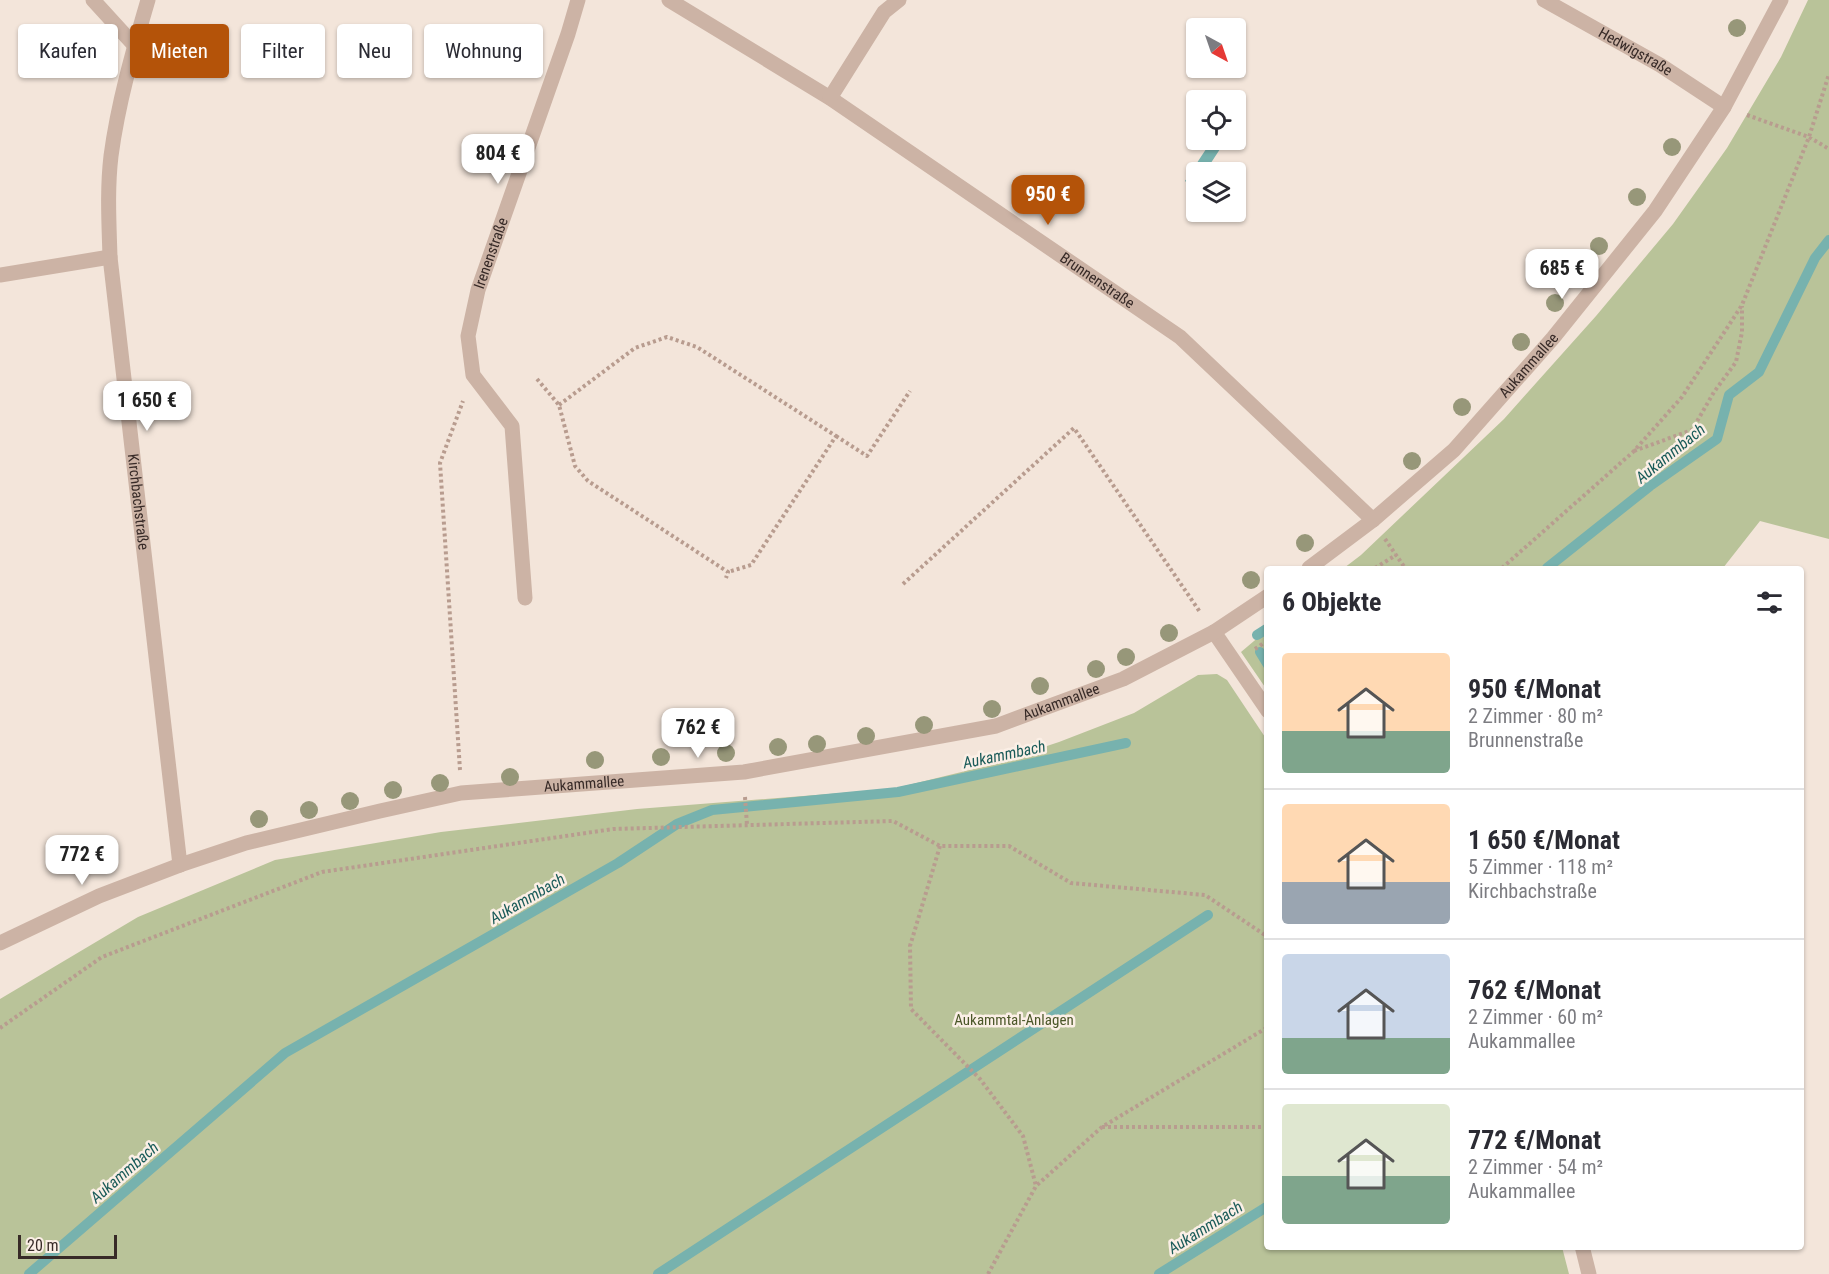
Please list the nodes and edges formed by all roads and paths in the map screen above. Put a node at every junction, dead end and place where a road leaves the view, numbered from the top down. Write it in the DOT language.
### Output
graph roads {
  1 [pos="93,0"];
  2 [pos="148,0"];
  3 [pos="578,0"];
  4 [pos="669,0"];
  5 [pos="898,0"];
  6 [pos="1544,0"];
  7 [pos="1781,0"];
  8 [pos="141,24"];
  9 [pos="130,41"];
  10 [pos="130,66"];
  11 [pos="1829,74"];
  12 [pos="830,98"];
  13 [pos="1724,107"];
  14 [pos="1809,137"];
  15 [pos="1829,149"];
  16 [pos="110,257"];
  17 [pos="0,275"];
  18 [pos="1742,305"];
  19 [pos="472,375"];
  20 [pos="537,379"];
  21 [pos="910,391"];
  22 [pos="559,405"];
  23 [pos="836,436"];
  24 [pos="1633,452"];
  25 [pos="1373,520"];
  26 [pos="1396,555"];
  27 [pos="1312,566"];
  28 [pos="1378,566"];
  29 [pos="1404,566"];
  30 [pos="1504,566"];
  31 [pos="728,572"];
  32 [pos="726,578"];
  33 [pos="903,584"];
  34 [pos="525,598"];
  35 [pos="1264,599"];
  36 [pos="1214,632"];
  37 [pos="1264,705"];
  38 [pos="461,793"];
  39 [pos="745,799"];
  40 [pos="747,823"];
  41 [pos="939,846"];
  42 [pos="180,865"];
  43 [pos="1264,934"];
  44 [pos="0,943"];
  45 [pos="0,1028"];
  46 [pos="1264,1029"];
  47 [pos="1102,1127"];
  48 [pos="1264,1127"];
  49 [pos="1036,1186"];
  50 [pos="1583,1250"];
  51 [pos="988,1274"];
  52 [pos="1589,1274"];
  1 -- 9 [label="street"];
  2 -- 8 [label="street, Kirchbachstraße"];
  3 -- 19 [label="street, Irenenstraße"];
  4 -- 12 [label="street, Brunnenstraße"];
  5 -- 12 [label="street"];
  6 -- 13 [label="street, Hedwigstraße"];
  7 -- 13 [label="street, Aukammallee"];
  10 -- 16 [label="street, Kirchbachstraße"];
  11 -- 14 [label="path"];
  12 -- 25 [label="street, Brunnenstraße"];
  13 -- 14 [label="path"];
  13 -- 25 [label="street, Aukammallee"];
  14 -- 15 [label="path"];
  14 -- 18 [label="path"];
  16 -- 17 [label="street"];
  16 -- 42 [label="street, Kirchbachstraße"];
  18 -- 24 [label="path"];
  18 -- 24 [label="path"];
  19 -- 34 [label="street"];
  19 -- 38 [label="path"];
  20 -- 22 [label="path"];
  21 -- 23 [label="path"];
  22 -- 23 [label="path"];
  22 -- 31 [label="path"];
  23 -- 31 [label="path"];
  24 -- 30 [label="path"];
  25 -- 26 [label="path"];
  25 -- 27 [label="street, Aukammallee"];
  26 -- 28 [label="path"];
  26 -- 29 [label="path"];
  31 -- 32 [label="path"];
  33 -- 36 [label="path"];
  35 -- 36 [label="street, Aukammallee"];
  36 -- 37 [label="street"];
  36 -- 38 [label="street, Aukammallee"];
  38 -- 42 [label="street, Aukammallee"];
  39 -- 40 [label="path"];
  40 -- 41 [label="path"];
  40 -- 45 [label="path"];
  41 -- 43 [label="path"];
  41 -- 49 [label="path"];
  42 -- 44 [label="street, Aukammallee"];
  46 -- 47 [label="path"];
  47 -- 48 [label="path"];
  47 -- 49 [label="path"];
  49 -- 51 [label="path"];
  50 -- 52 [label="street"];
}
